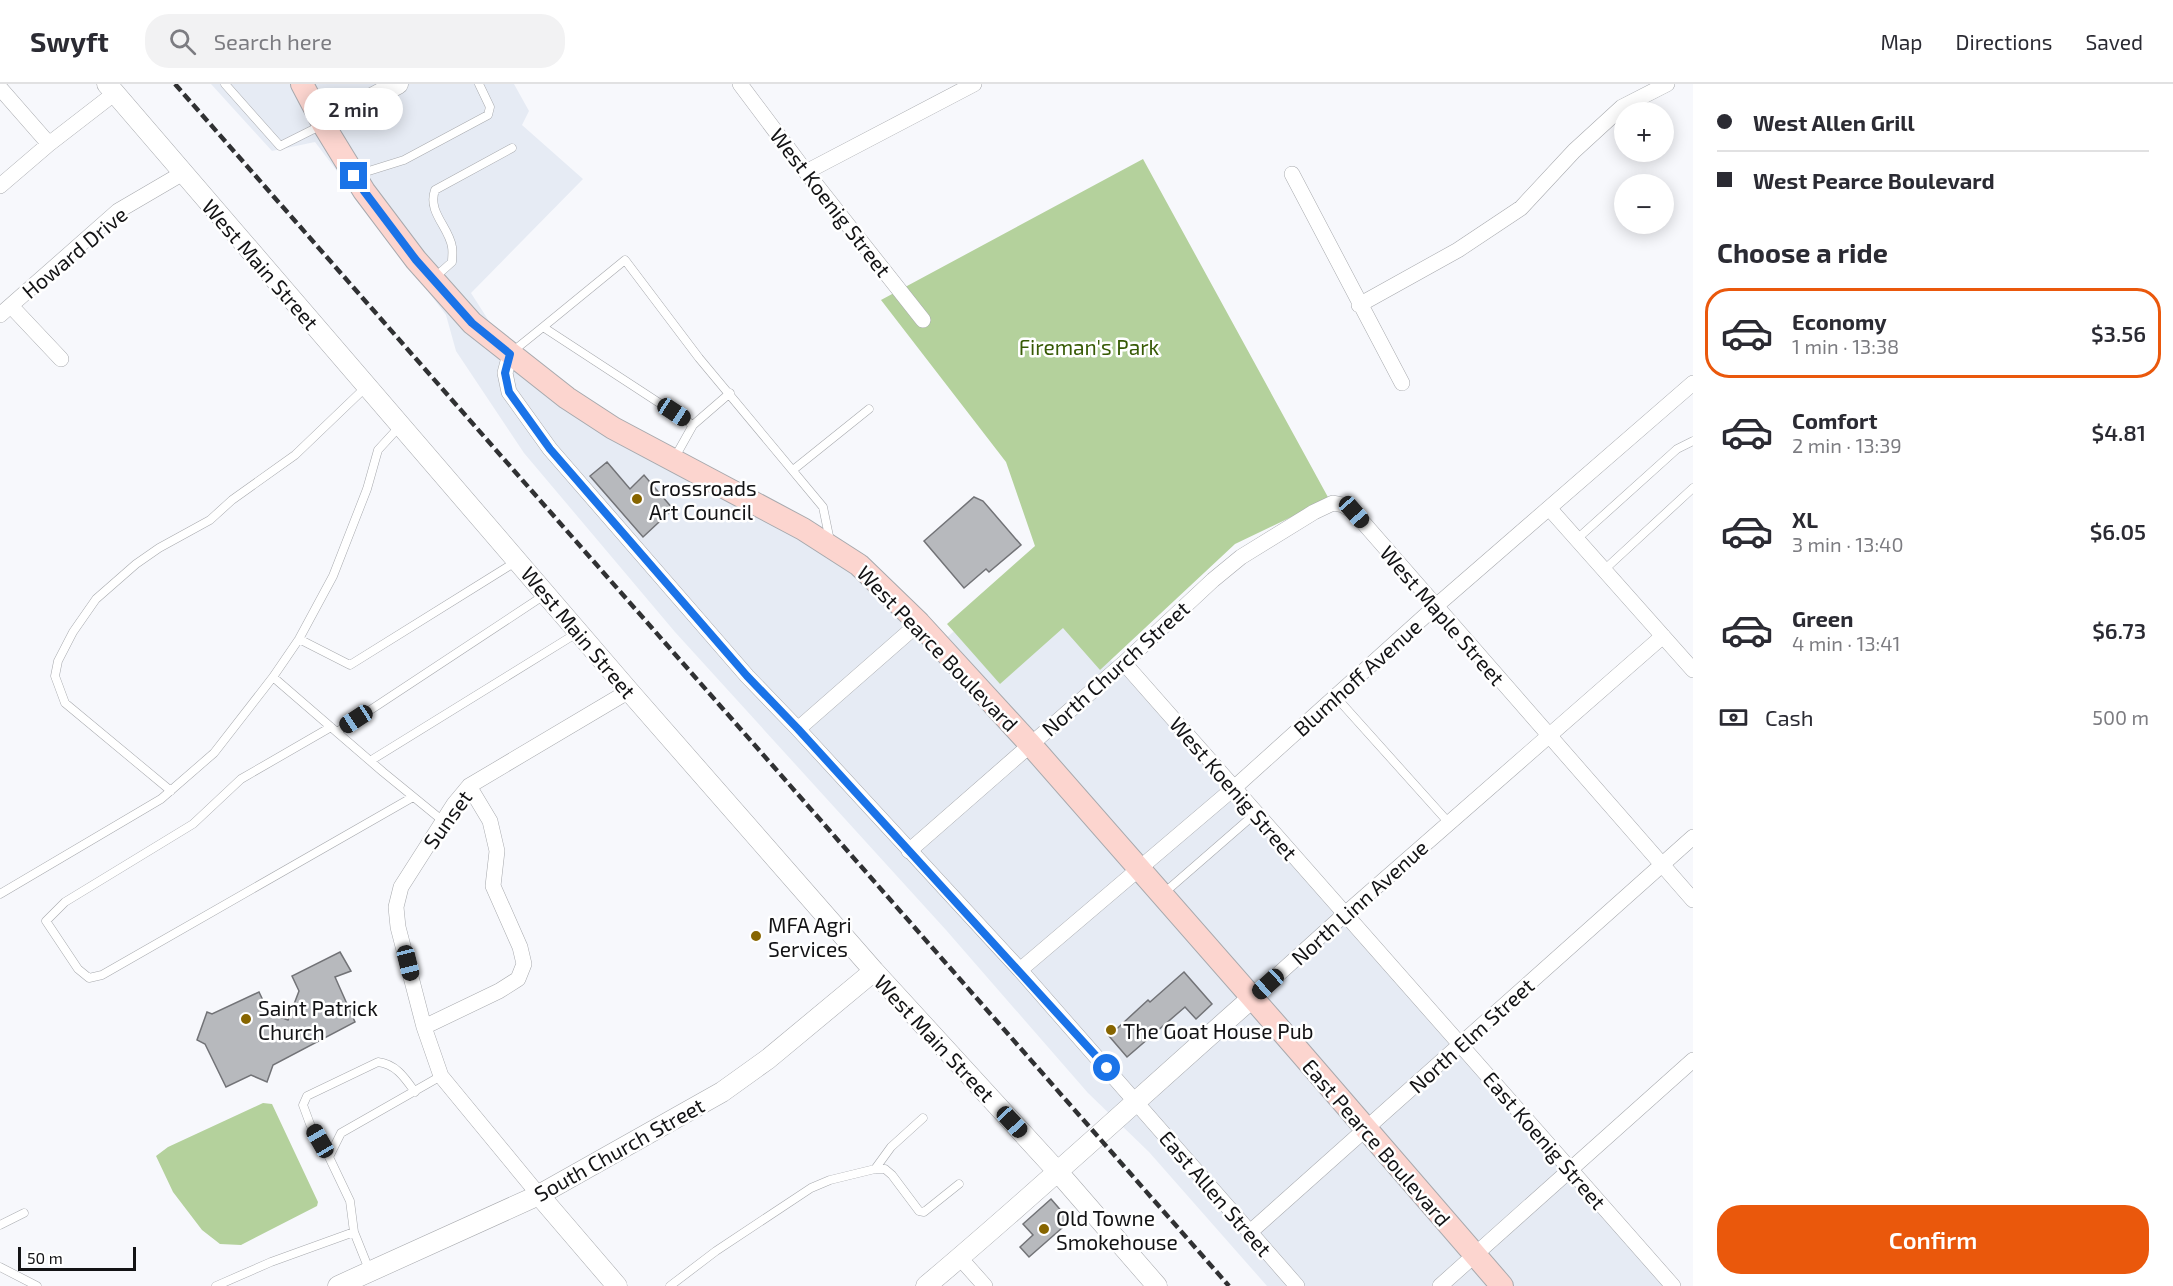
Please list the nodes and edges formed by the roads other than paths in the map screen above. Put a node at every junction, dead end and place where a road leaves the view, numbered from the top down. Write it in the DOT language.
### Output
graph roads {
  1 [pos="225,84"];
  2 [pos="302,84"];
  3 [pos="398,84"];
  4 [pos="479,84"];
  5 [pos="740,84"];
  6 [pos="974,84"];
  7 [pos="1667,84"];
  8 [pos="0,88"];
  9 [pos="111,88"];
  10 [pos="323,124"];
  11 [pos="49,144"];
  12 [pos="512,148"];
  13 [pos="806,172"];
  14 [pos="183,174"];
  15 [pos="1292,174"];
  16 [pos="354,176"];
  17 [pos="0,186"];
  18 [pos="433,279"];
  19 [pos="1359,305"];
  20 [pos="5,310"];
  21 [pos="923,320"];
  22 [pos="543,327"];
  23 [pos="510,354"];
  24 [pos="61,359"];
  25 [pos="1402,383"];
  26 [pos="1693,383"];
  27 [pos="367,386"];
  28 [pos="730,393"];
  29 [pos="869,409"];
  30 [pos="401,425"];
  31 [pos="693,425"];
  32 [pos="1693,441"];
  33 [pos="674,461"];
  34 [pos="793,470"];
  35 [pos="1693,488"];
  36 [pos="1333,503"];
  37 [pos="1549,508"];
  38 [pos="1577,539"];
  39 [pos="832,548"];
  40 [pos="518,561"];
  41 [pos="1604,570"];
  42 [pos="546,594"];
  43 [pos="1436,606"];
  44 [pos="919,622"];
  45 [pos="579,632"];
  46 [pos="1663,636"];
  47 [pos="299,639"];
  48 [pos="1124,663"];
  49 [pos="1693,670"];
  50 [pos="273,677"];
  51 [pos="629,691"];
  52 [pos="1335,696"];
  53 [pos="798,729"];
  54 [pos="334,730"];
  55 [pos="1548,736"];
  56 [pos="1030,744"];
  57 [pos="370,761"];
  58 [pos="469,786"];
  59 [pos="1234,788"];
  60 [pos="171,790"];
  61 [pos="413,797"];
  62 [pos="1256,813"];
  63 [pos="443,821"];
  64 [pos="1449,823"];
  65 [pos="1693,837"];
  66 [pos="909,851"];
  67 [pos="1661,864"];
  68 [pos="1138,869"];
  69 [pos="0,894"];
  70 [pos="1161,895"];
  71 [pos="1693,900"];
  72 [pos="1345,914"];
  73 [pos="1020,970"];
  74 [pos="874,971"];
  75 [pos="1252,998"];
  76 [pos="424,1027"];
  77 [pos="1461,1044"];
  78 [pos="1693,1060"];
  79 [pos="441,1076"];
  80 [pos="415,1092"];
  81 [pos="1136,1100"];
  82 [pos="923,1119"];
  83 [pos="1365,1128"];
  84 [pos="329,1157"];
  85 [pos="875,1169"];
  86 [pos="1570,1169"];
  87 [pos="1058,1172"];
  88 [pos="959,1184"];
  89 [pos="539,1195"];
  90 [pos="24,1213"];
  91 [pos="0,1226"];
  92 [pos="354,1232"];
  93 [pos="1249,1233"];
  94 [pos="1474,1255"];
  95 [pos="960,1258"];
  96 [pos="0,1267"];
  97 [pos="370,1272"];
  98 [pos="348,1284"];
  99 [pos="36,1286"];
  100 [pos="216,1286"];
  101 [pos="617,1286"];
  102 [pos="670,1286"];
  103 [pos="926,1286"];
  104 [pos="985,1286"];
  105 [pos="1157,1286"];
  106 [pos="1297,1286"];
  107 [pos="1440,1286"];
  108 [pos="1502,1286"];
  109 [pos="1673,1286"];
  1 -- 10 [label="lane"];
  2 -- 10 [label="main road, West Pearce Boulevard"];
  3 -- 10 [label="street"];
  4 -- 16 [label="lane"];
  5 -- 13 [label="street, West Koenig Street"];
  6 -- 13 [label="street"];
  7 -- 19 [label="street"];
  8 -- 11 [label="street"];
  9 -- 11 [label="street"];
  9 -- 14 [label="street, West Main Street"];
  10 -- 16 [label="main road, West Pearce Boulevard"];
  11 -- 17 [label="street"];
  12 -- 18 [label="lane"];
  13 -- 21 [label="street, West Koenig Street"];
  14 -- 20 [label="street, Howard Drive"];
  14 -- 27 [label="street, West Main Street"];
  15 -- 19 [label="street"];
  16 -- 18 [label="main road, West Pearce Boulevard"];
  18 -- 23 [label="main road, West Pearce Boulevard"];
  19 -- 25 [label="street"];
  20 -- 24 [label="street"];
  22 -- 23 [label="lane"];
  22 -- 28 [label="lane"];
  22 -- 31 [label="lane"];
  23 -- 33 [label="main road, West Pearce Boulevard"];
  23 -- 53 [label="street, East Allen Street"];
  26 -- 37 [label="street, Blumhoff Avenue"];
  27 -- 30 [label="street, West Main Street"];
  27 -- 60 [label="lane"];
  28 -- 31 [label="lane"];
  28 -- 34 [label="lane"];
  29 -- 34 [label="lane"];
  30 -- 40 [label="street, West Main Street"];
  30 -- 47 [label="lane"];
  31 -- 33 [label="lane"];
  32 -- 38 [label="lane"];
  33 -- 39 [label="main road, West Pearce Boulevard"];
  34 -- 39 [label="lane"];
  35 -- 41 [label="lane"];
  36 -- 43 [label="street, West Maple Street"];
  36 -- 48 [label="street, North Church Street"];
  37 -- 38 [label="street"];
  37 -- 43 [label="street, Blumhoff Avenue"];
  38 -- 41 [label="street"];
  39 -- 44 [label="main road, West Pearce Boulevard"];
  40 -- 42 [label="street, West Main Street"];
  40 -- 47 [label="lane"];
  41 -- 46 [label="street"];
  42 -- 45 [label="street, West Main Street"];
  42 -- 54 [label="lane"];
  43 -- 52 [label="street, Blumhoff Avenue"];
  43 -- 55 [label="street, West Maple Street"];
  44 -- 53 [label="street"];
  44 -- 56 [label="main road, West Pearce Boulevard"];
  45 -- 51 [label="street, West Main Street"];
  45 -- 57 [label="lane"];
  46 -- 49 [label="street"];
  46 -- 55 [label="street, North Linn Avenue"];
  47 -- 50 [label="lane"];
  48 -- 56 [label="street, North Church Street"];
  48 -- 59 [label="street, West Koenig Street"];
  50 -- 54 [label="lane"];
  50 -- 60 [label="lane"];
  51 -- 58 [label="street, Sunset"];
  51 -- 74 [label="street, West Main Street"];
  52 -- 59 [label="street, Blumhoff Avenue"];
  52 -- 64 [label="lane"];
  53 -- 66 [label="street, East Allen Street"];
  54 -- 57 [label="lane"];
  54 -- 61 [label="lane"];
  55 -- 64 [label="street, North Linn Avenue"];
  55 -- 67 [label="street, West Maple Street"];
  56 -- 66 [label="street, North Church Street"];
  56 -- 68 [label="main road, West Pearce Boulevard"];
  57 -- 61 [label="lane"];
  58 -- 63 [label="street, Sunset"];
  58 -- 76 [label="street"];
  59 -- 62 [label="street, West Koenig Street"];
  59 -- 68 [label="street, Blumhoff Avenue"];
  60 -- 69 [label="lane"];
  61 -- 63 [label="lane"];
  62 -- 70 [label="lane"];
  62 -- 72 [label="street, West Koenig Street"];
  63 -- 76 [label="street, Sunset"];
  64 -- 72 [label="street, North Linn Avenue"];
  65 -- 67 [label="street, North Elm Street"];
  66 -- 73 [label="street, East Allen Street"];
  67 -- 71 [label="street, West Maple Street"];
  67 -- 77 [label="street, North Elm Street"];
  68 -- 70 [label="main road, West Pearce Boulevard"];
  68 -- 73 [label="street, Blumhoff Avenue"];
  70 -- 75 [label="main road, West Pearce Boulevard"];
  72 -- 75 [label="street, North Linn Avenue"];
  72 -- 77 [label="street, East Koenig Street"];
  73 -- 81 [label="street, East Allen Street"];
  74 -- 87 [label="street, West Main Street"];
  74 -- 89 [label="street, South Church Street"];
  75 -- 81 [label="street, North Linn Avenue"];
  75 -- 83 [label="main road, East Pearce Boulevard"];
  76 -- 79 [label="street, Sunset"];
  77 -- 83 [label="street, North Elm Street"];
  77 -- 86 [label="street, East Koenig Street"];
  78 -- 86 [label="street"];
  79 -- 80 [label="lane"];
  79 -- 89 [label="street"];
  80 -- 84 [label="lane"];
  80 -- 84 [label="lane"];
  81 -- 87 [label="street, North Linn Avenue"];
  81 -- 93 [label="street, East Allen Street"];
  82 -- 85 [label="lane"];
  83 -- 93 [label="street, North Elm Street"];
  83 -- 94 [label="main road, East Pearce Boulevard"];
  84 -- 92 [label="lane"];
  85 -- 88 [label="lane"];
  85 -- 102 [label="lane"];
  86 -- 94 [label="street"];
  86 -- 109 [label="street, East Koenig Street"];
  87 -- 95 [label="street, North Linn Avenue"];
  87 -- 105 [label="street, West Main Street"];
  89 -- 97 [label="street, South Church Street"];
  89 -- 101 [label="street"];
  90 -- 91 [label="lane"];
  92 -- 97 [label="lane"];
  92 -- 100 [label="lane"];
  93 -- 106 [label="street, East Allen Street"];
  94 -- 107 [label="street"];
  94 -- 108 [label="main road, East Pearce Boulevard"];
  95 -- 103 [label="street, North Linn Avenue"];
  95 -- 104 [label="street"];
  96 -- 99 [label="lane"];
  97 -- 98 [label="street, South Church Street"];
}
